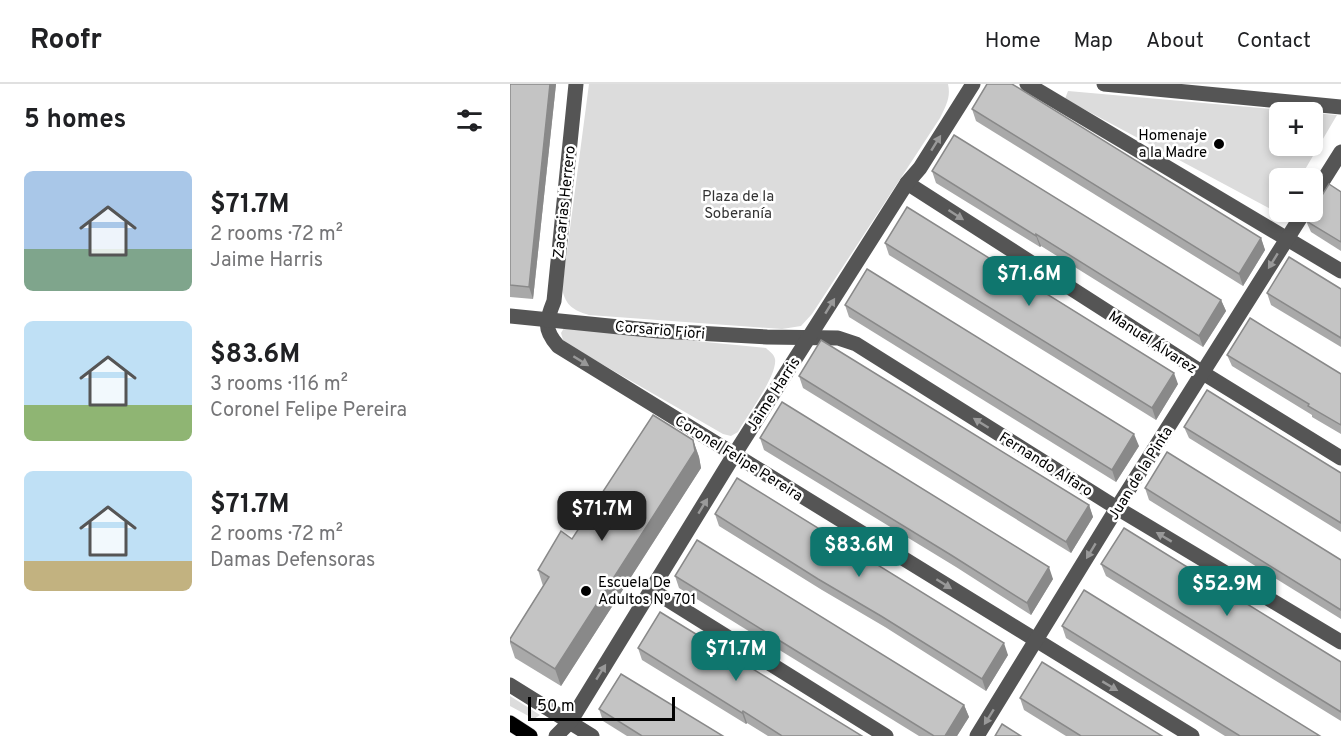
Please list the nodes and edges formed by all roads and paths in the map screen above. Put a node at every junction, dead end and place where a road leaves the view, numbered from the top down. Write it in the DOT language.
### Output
graph roads {
  1 [pos="576,84"];
  2 [pos="973,84"];
  3 [pos="1027,84"];
  4 [pos="1104,84"];
  5 [pos="1341,107"];
  6 [pos="1341,152"];
  7 [pos="1323,181"];
  8 [pos="907,183"];
  9 [pos="1298,222"];
  10 [pos="1287,239"];
  11 [pos="1341,272"];
  12 [pos="510,316"];
  13 [pos="547,318"];
  14 [pos="810,337"];
  15 [pos="1203,374"];
  16 [pos="734,455"];
  17 [pos="1341,458"];
  18 [pos="1117,508"];
  19 [pos="652,590"];
  20 [pos="1037,641"];
  21 [pos="1341,642"];
  22 [pos="516,688"];
  23 [pos="570,722"];
  24 [pos="510,723"];
  25 [pos="530,736"];
  26 [pos="556,736"];
  27 [pos="592,736"];
  28 [pos="886,736"];
  29 [pos="978,736"];
  30 [pos="1192,736"];
  1 -- 13 [label="street, Zacarias Herrero"];
  8 -- 2 [label="street, Jaime Harris, one-way"];
  3 -- 10 [label="street"];
  4 -- 5 [label="street"];
  6 -- 7 [label="street"];
  14 -- 8 [label="street, Jaime Harris, one-way"];
  8 -- 15 [label="street, Manuel Álvarez, one-way"];
  9 -- 10 [label="street, Juan de la Pinta"];
  10 -- 11 [label="street"];
  10 -- 15 [label="street, Juan de la Pinta, one-way"];
  12 -- 13 [label="street, Corsario Fiori"];
  13 -- 14 [label="street, Corsario Fiori"];
  13 -- 16 [label="street, Coronel Felipe Pereira, one-way"];
  14 -- 16 [label="street, Jaime Harris"];
  18 -- 14 [label="street, Fernando Alfaro, one-way"];
  15 -- 17 [label="street, Manuel Álvarez"];
  15 -- 18 [label="street, Juan de la Pinta"];
  19 -- 16 [label="street, Jaime Harris, one-way"];
  16 -- 20 [label="street, Coronel Felipe Pereira, one-way"];
  18 -- 20 [label="street, Juan de la Pinta, one-way"];
  21 -- 18 [label="street, Fernando Alfaro, one-way"];
  23 -- 19 [label="street, Jaime Harris, one-way"];
  19 -- 28 [label="street"];
  20 -- 29 [label="street, Juan de la Pinta, one-way"];
  20 -- 30 [label="street, Coronel Felipe Pereira, one-way"];
  22 -- 23 [label="street"];
  23 -- 26 [label="street, Jaime Harris"];
  23 -- 27 [label="street"];
  24 -- 25 [label="main road"];
}
